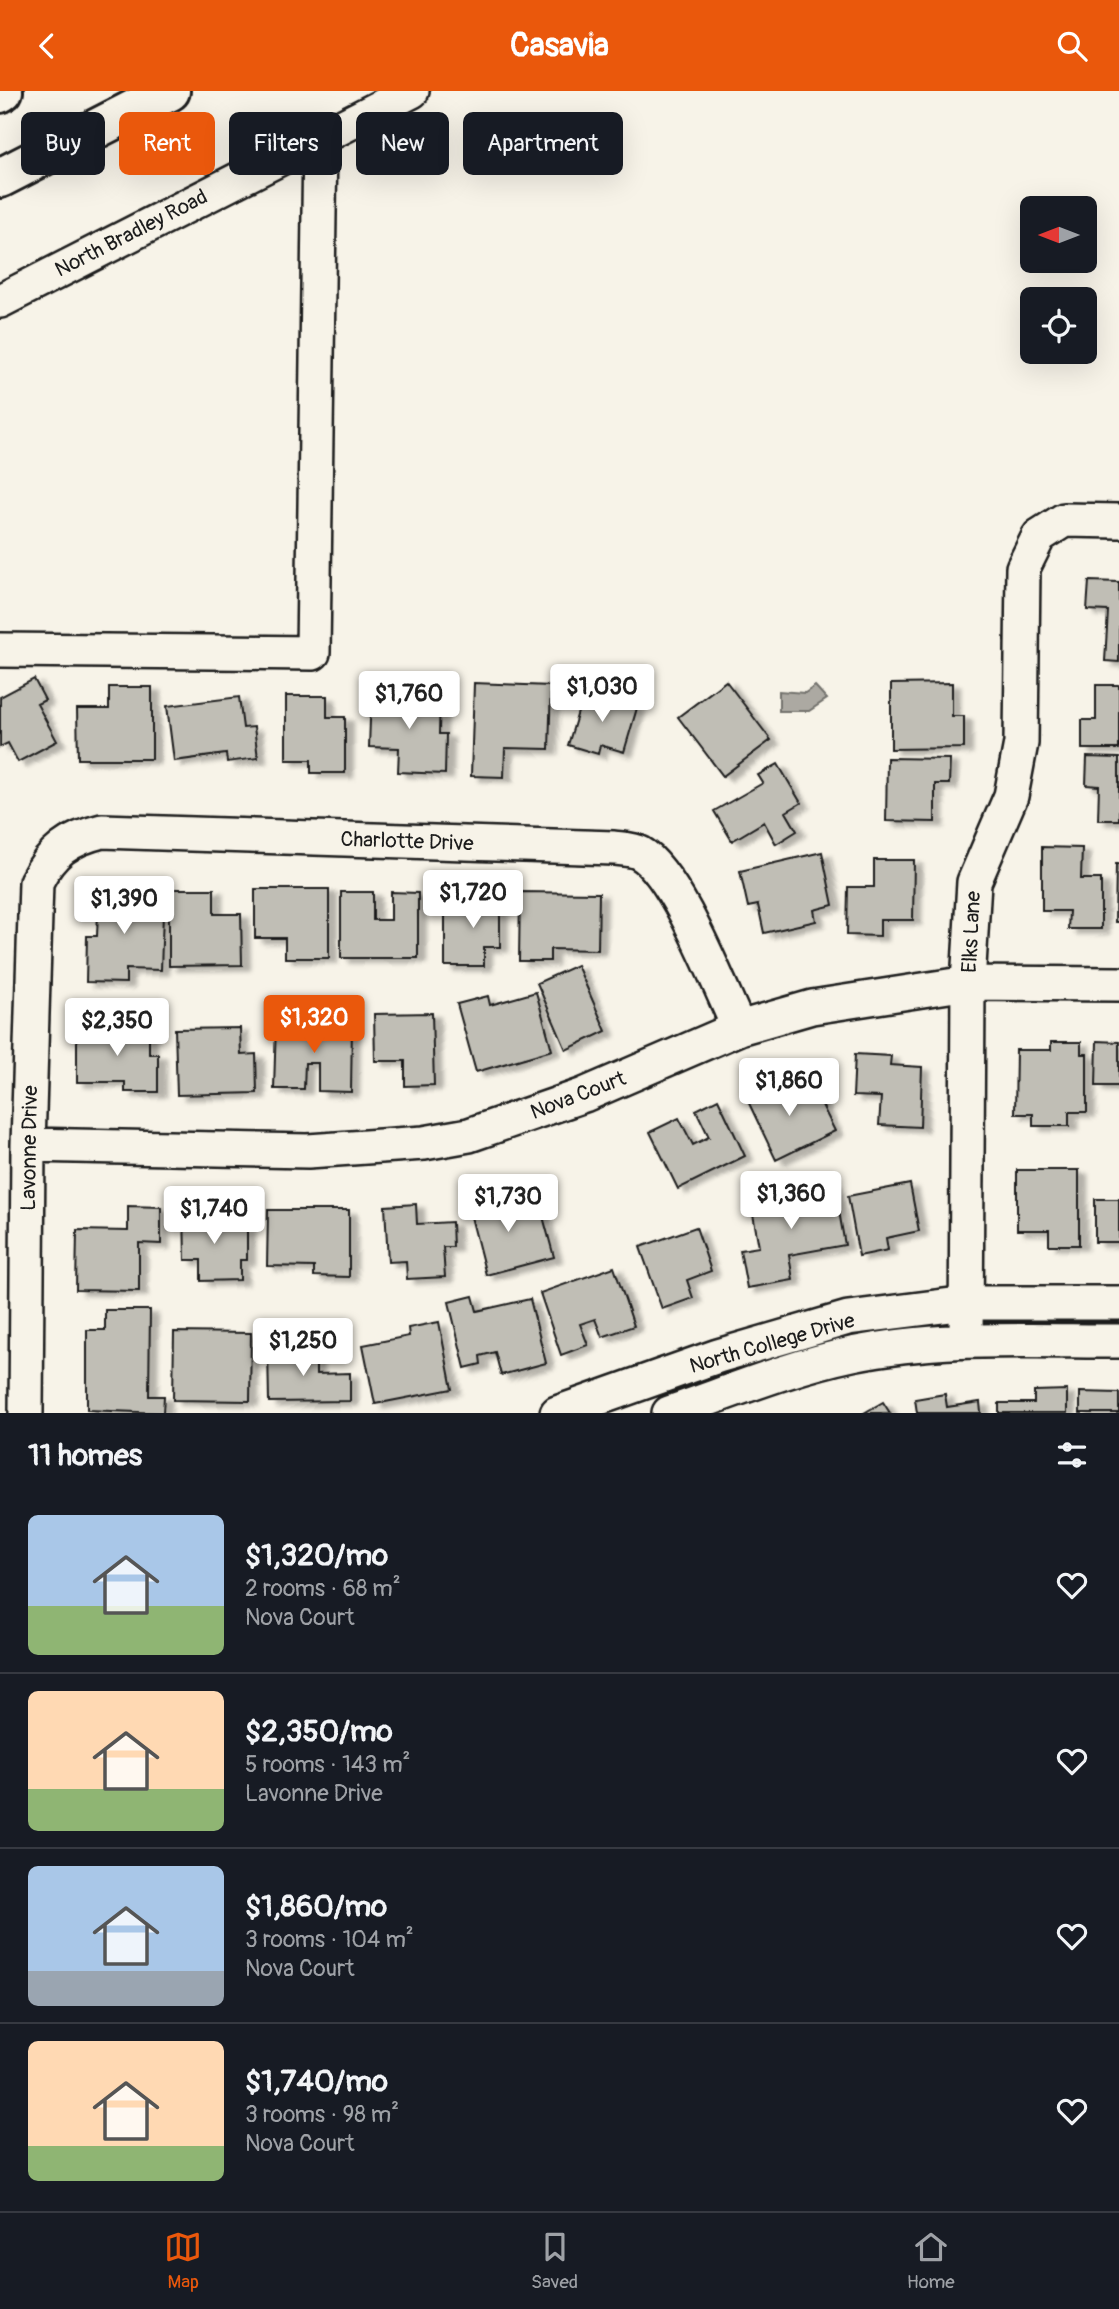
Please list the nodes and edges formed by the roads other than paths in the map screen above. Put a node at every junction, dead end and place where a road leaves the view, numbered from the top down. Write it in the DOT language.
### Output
graph roads {
  1 [pos="170,91"];
  2 [pos="412,91"];
  3 [pos="342,128"];
  4 [pos="245,175"];
  5 [pos="320,175"];
  6 [pos="0,178"];
  7 [pos="0,301"];
  8 [pos="1119,521"];
  9 [pos="0,650"];
  10 [pos="59,849"];
  11 [pos="968,983"];
  12 [pos="1119,984"];
  13 [pos="739,1028"];
  14 [pos="28,1145"];
  15 [pos="967,1303"];
  16 [pos="1119,1303"];
  17 [pos="966,1341"];
  18 [pos="1119,1342"];
  19 [pos="718,1356"];
  20 [pos="742,1401"];
  21 [pos="26,1413"];
  22 [pos="557,1413"];
  23 [pos="669,1413"];
  1 -- 6 [label="highway"];
  2 -- 3 [label="street, North Bradley Road"];
  4 -- 7 [label="street, North Bradley Road"];
  5 -- 9 [label="street"];
  8 -- 11 [label="street, Elks Lane"];
  10 -- 13 [label="street, Charlotte Drive"];
  10 -- 14 [label="street, Lavonne Drive"];
  11 -- 12 [label="street, Nova Court"];
  11 -- 13 [label="street, Nova Court"];
  11 -- 15 [label="street, Elks Lane"];
  13 -- 14 [label="street, Nova Court"];
  14 -- 21 [label="street, Lavonne Drive"];
  15 -- 16 [label="street, North College Drive"];
  15 -- 17 [label="street, Elks Lane"];
  15 -- 19 [label="street, North College Drive"];
  17 -- 18 [label="street, North College Drive"];
  17 -- 20 [label="street, North College Drive"];
  19 -- 20 [label="street"];
  19 -- 22 [label="street, North College Drive"];
  20 -- 23 [label="street, North College Drive"];
}
